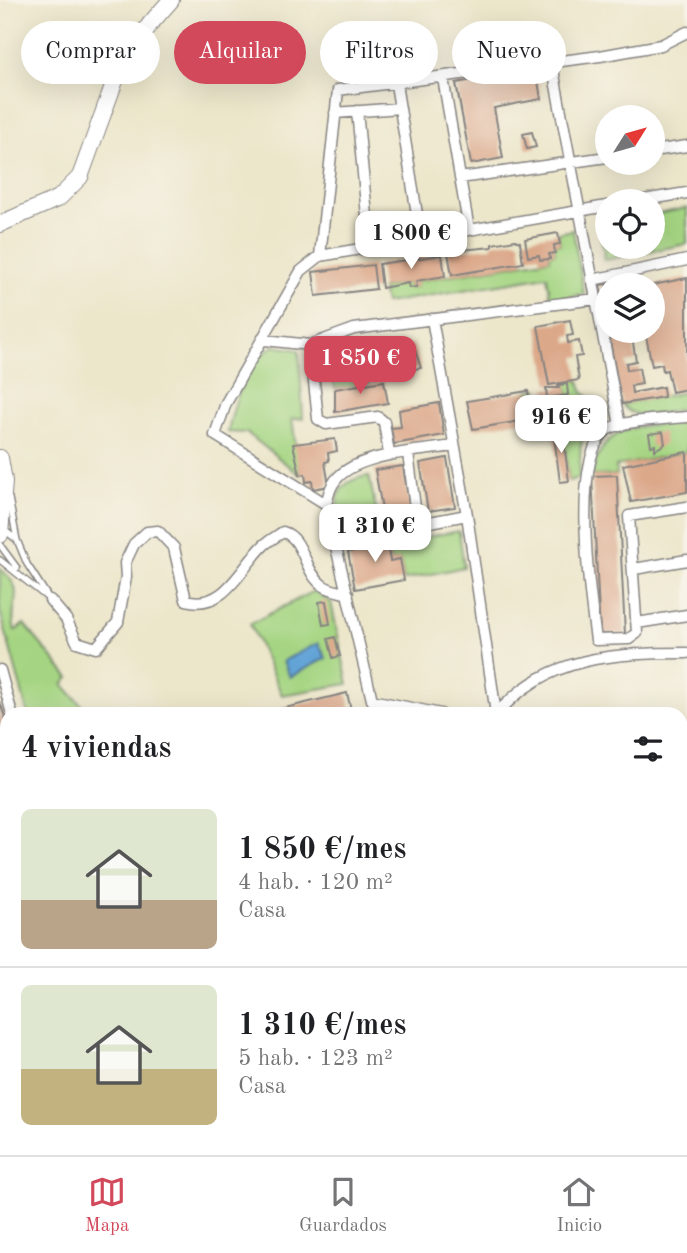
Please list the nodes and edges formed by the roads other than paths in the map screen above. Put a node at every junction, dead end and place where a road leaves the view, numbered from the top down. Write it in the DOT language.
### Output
graph roads {
  1 [pos="171,0"];
  2 [pos="687,32"];
  3 [pos="566,62"];
  4 [pos="452,77"];
  5 [pos="443,78"];
  6 [pos="438,79"];
  7 [pos="396,84"];
  8 [pos="555,84"];
  9 [pos="400,108"];
  10 [pos="357,111"];
  11 [pos="335,113"];
  12 [pos="687,146"];
  13 [pos="665,149"];
  14 [pos="595,160"];
  15 [pos="569,163"];
  16 [pos="460,178"];
  17 [pos="687,193"];
  18 [pos="665,197"];
  19 [pos="595,208"];
  20 [pos="579,211"];
  21 [pos="0,224"];
  22 [pos="469,230"];
  23 [pos="421,239"];
  24 [pos="370,247"];
  25 [pos="320,256"];
  26 [pos="687,261"];
  27 [pos="592,280"];
  28 [pos="595,294"];
  29 [pos="595,299"];
  30 [pos="432,319"];
  31 [pos="265,340"];
  32 [pos="604,343"];
  33 [pos="310,345"];
  34 [pos="687,416"];
  35 [pos="620,426"];
  36 [pos="454,446"];
  37 [pos="408,453"];
  38 [pos="389,454"];
  39 [pos="0,457"];
  40 [pos="4,481"];
  41 [pos="326,504"];
  42 [pos="687,507"];
  43 [pos="467,515"];
  44 [pos="417,523"];
  45 [pos="388,530"];
  46 [pos="1,536"];
  47 [pos="17,540"];
  48 [pos="0,560"];
  49 [pos="687,560"];
  50 [pos="634,569"];
  51 [pos="26,579"];
  52 [pos="348,594"];
  53 [pos="51,600"];
  54 [pos="687,615"];
  55 [pos="637,624"];
  56 [pos="687,653"];
  57 [pos="0,670"];
  58 [pos="3,692"];
  59 [pos="404,707"];
  60 [pos="495,707"];
  61 [pos="504,707"];
  1 -- 21 [label="street"];
  2 -- 3 [label="street"];
  4 -- 5 [label="street"];
  5 -- 6 [label="street"];
  5 -- 16 [label="street"];
  7 -- 9 [label="street"];
  7 -- 11 [label="street"];
  8 -- 15 [label="street"];
  9 -- 10 [label="street"];
  9 -- 23 [label="street"];
  10 -- 11 [label="street"];
  10 -- 24 [label="street"];
  11 -- 25 [label="street"];
  12 -- 13 [label="street"];
  14 -- 15 [label="street"];
  15 -- 16 [label="street"];
  15 -- 20 [label="street"];
  16 -- 22 [label="street"];
  17 -- 18 [label="street"];
  19 -- 20 [label="street"];
  20 -- 22 [label="street"];
  20 -- 27 [label="street"];
  22 -- 23 [label="street"];
  23 -- 24 [label="street"];
  24 -- 25 [label="street"];
  25 -- 31 [label="street"];
  26 -- 27 [label="street"];
  27 -- 28 [label="street"];
  29 -- 30 [label="street"];
  30 -- 33 [label="street"];
  30 -- 36 [label="street"];
  31 -- 33 [label="street"];
  31 -- 41 [label="street"];
  32 -- 35 [label="street"];
  33 -- 38 [label="street"];
  34 -- 35 [label="street"];
  35 -- 55 [label="street"];
  36 -- 37 [label="street"];
  36 -- 43 [label="street"];
  37 -- 38 [label="street"];
  37 -- 44 [label="street"];
  38 -- 41 [label="street"];
  39 -- 40 [label="street"];
  40 -- 46 [label="street"];
  40 -- 47 [label="lane"];
  41 -- 52 [label="street"];
  42 -- 50 [label="street"];
  43 -- 44 [label="street"];
  43 -- 60 [label="street"];
  44 -- 45 [label="street"];
  46 -- 47 [label="lane"];
  46 -- 51 [label="lane"];
  47 -- 53 [label="lane"];
  48 -- 51 [label="lane"];
  49 -- 50 [label="street"];
  50 -- 55 [label="street"];
  51 -- 53 [label="lane"];
  52 -- 53 [label="street"];
  52 -- 59 [label="street"];
  54 -- 55 [label="street"];
  56 -- 61 [label="street"];
  57 -- 58 [label="street"];
}
